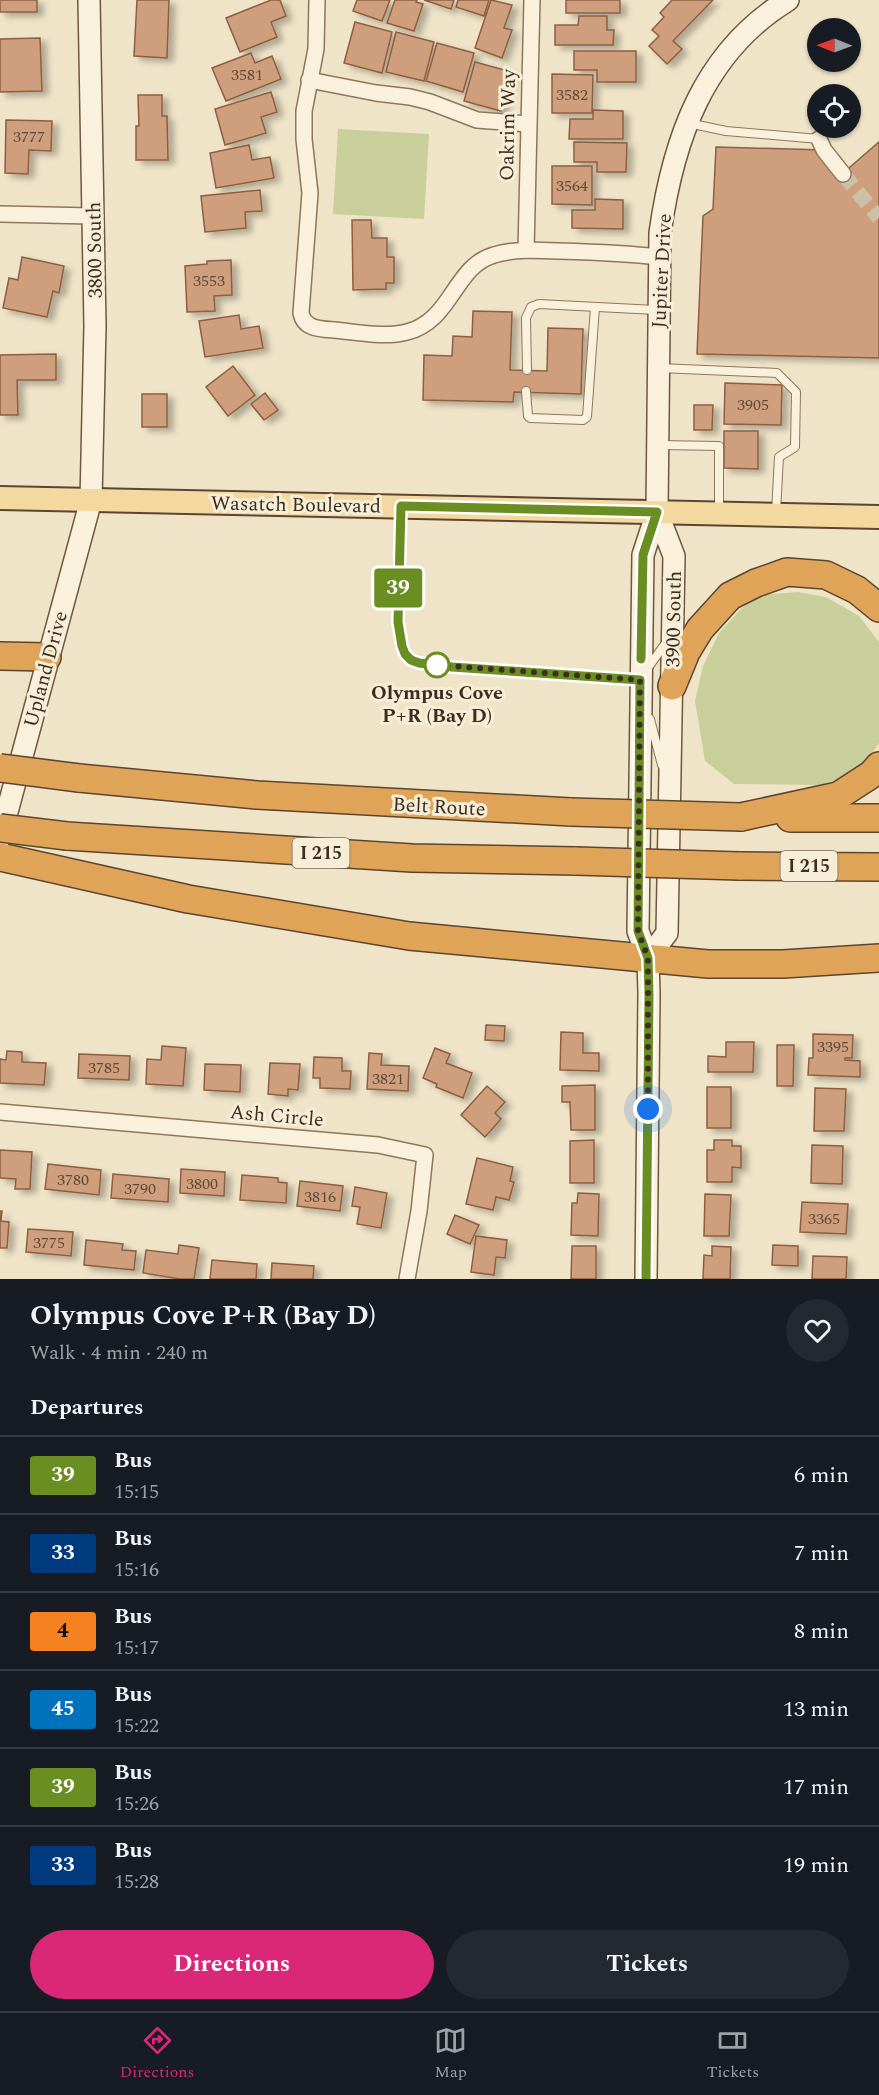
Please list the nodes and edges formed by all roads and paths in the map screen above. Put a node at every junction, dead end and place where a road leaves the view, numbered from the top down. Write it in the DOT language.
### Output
graph roads {
  1 [pos="89,0"];
  2 [pos="317,0"];
  3 [pos="532,0"];
  4 [pos="788,0"];
  5 [pos="309,80"];
  6 [pos="687,122"];
  7 [pos="528,124"];
  8 [pos="819,139"];
  9 [pos="843,174"];
  10 [pos="0,213"];
  11 [pos="93,216"];
  12 [pos="526,250"];
  13 [pos="658,257"];
  14 [pos="594,307"];
  15 [pos="658,310"];
  16 [pos="658,368"];
  17 [pos="527,370"];
  18 [pos="526,391"];
  19 [pos="657,445"];
  20 [pos="0,498"];
  21 [pos="91,500"];
  22 [pos="401,506"];
  23 [pos="657,512"];
  24 [pos="719,514"];
  25 [pos="776,514"];
  26 [pos="879,517"];
  27 [pos="879,608"];
  28 [pos="673,635"];
  29 [pos="0,656"];
  30 [pos="47,657"];
  31 [pos="640,680"];
  32 [pos="672,686"];
  33 [pos="650,704"];
  34 [pos="650,714"];
  35 [pos="879,766"];
  36 [pos="0,768"];
  37 [pos="670,792"];
  38 [pos="741,817"];
  39 [pos="879,818"];
  40 [pos="0,828"];
  41 [pos="0,838"];
  42 [pos="0,857"];
  43 [pos="879,867"];
  44 [pos="648,958"];
  45 [pos="879,958"];
  46 [pos="0,1112"];
  47 [pos="407,1279"];
  48 [pos="646,1279"];
  1 -- 11 [label="main road, 3800 South"];
  2 -- 5 [label="street"];
  3 -- 7 [label="street, Oakrim Way"];
  4 -- 6 [label="main road, Jupiter Drive"];
  5 -- 7 [label="street"];
  5 -- 12 [label="street"];
  6 -- 8 [label="lane"];
  6 -- 13 [label="main road, Jupiter Drive"];
  7 -- 12 [label="street, Oakrim Way"];
  8 -- 9 [label="street"];
  10 -- 11 [label="street"];
  11 -- 21 [label="main road, 3800 South"];
  12 -- 13 [label="street"];
  13 -- 15 [label="main road, Jupiter Drive"];
  14 -- 15 [label="lane"];
  14 -- 17 [label="lane"];
  14 -- 18 [label="lane"];
  15 -- 16 [label="main road, Jupiter Drive"];
  16 -- 19 [label="main road, Jupiter Drive"];
  16 -- 25 [label="lane"];
  19 -- 23 [label="main road, Jupiter Drive"];
  19 -- 24 [label="lane"];
  20 -- 21 [label="main road, Wasatch Boulevard"];
  21 -- 22 [label="main road, Wasatch Boulevard"];
  21 -- 30 [label="main road, Upland Drive"];
  22 -- 23 [label="main road, Wasatch Boulevard"];
  22 -- 31 [label="lane"];
  23 -- 24 [label="main road, Wasatch Boulevard"];
  23 -- 28 [label="main road, 3900 South"];
  23 -- 31 [label="main road, 3900 South"];
  24 -- 25 [label="main road, Wasatch Boulevard"];
  25 -- 26 [label="main road, Wasatch Boulevard"];
  27 -- 32 [label="highway"];
  28 -- 31 [label="lane"];
  28 -- 32 [label="main road, 3900 South"];
  29 -- 30 [label="highway"];
  30 -- 41 [label="main road, Upland Drive"];
  31 -- 33 [label="lane"];
  31 -- 44 [label="main road, 3900 South"];
  32 -- 37 [label="main road, 3900 South"];
  34 -- 37 [label="lane"];
  35 -- 38 [label="highway"];
  36 -- 38 [label="highway, Belt Route, bridge"];
  37 -- 44 [label="main road, 3900 South"];
  38 -- 39 [label="highway, Belt Route"];
  40 -- 43 [label="highway, I 215, bridge"];
  42 -- 44 [label="highway"];
  44 -- 45 [label="highway"];
  44 -- 48 [label="main road, 3900 South"];
  46 -- 47 [label="street, Ash Circle"];
}
